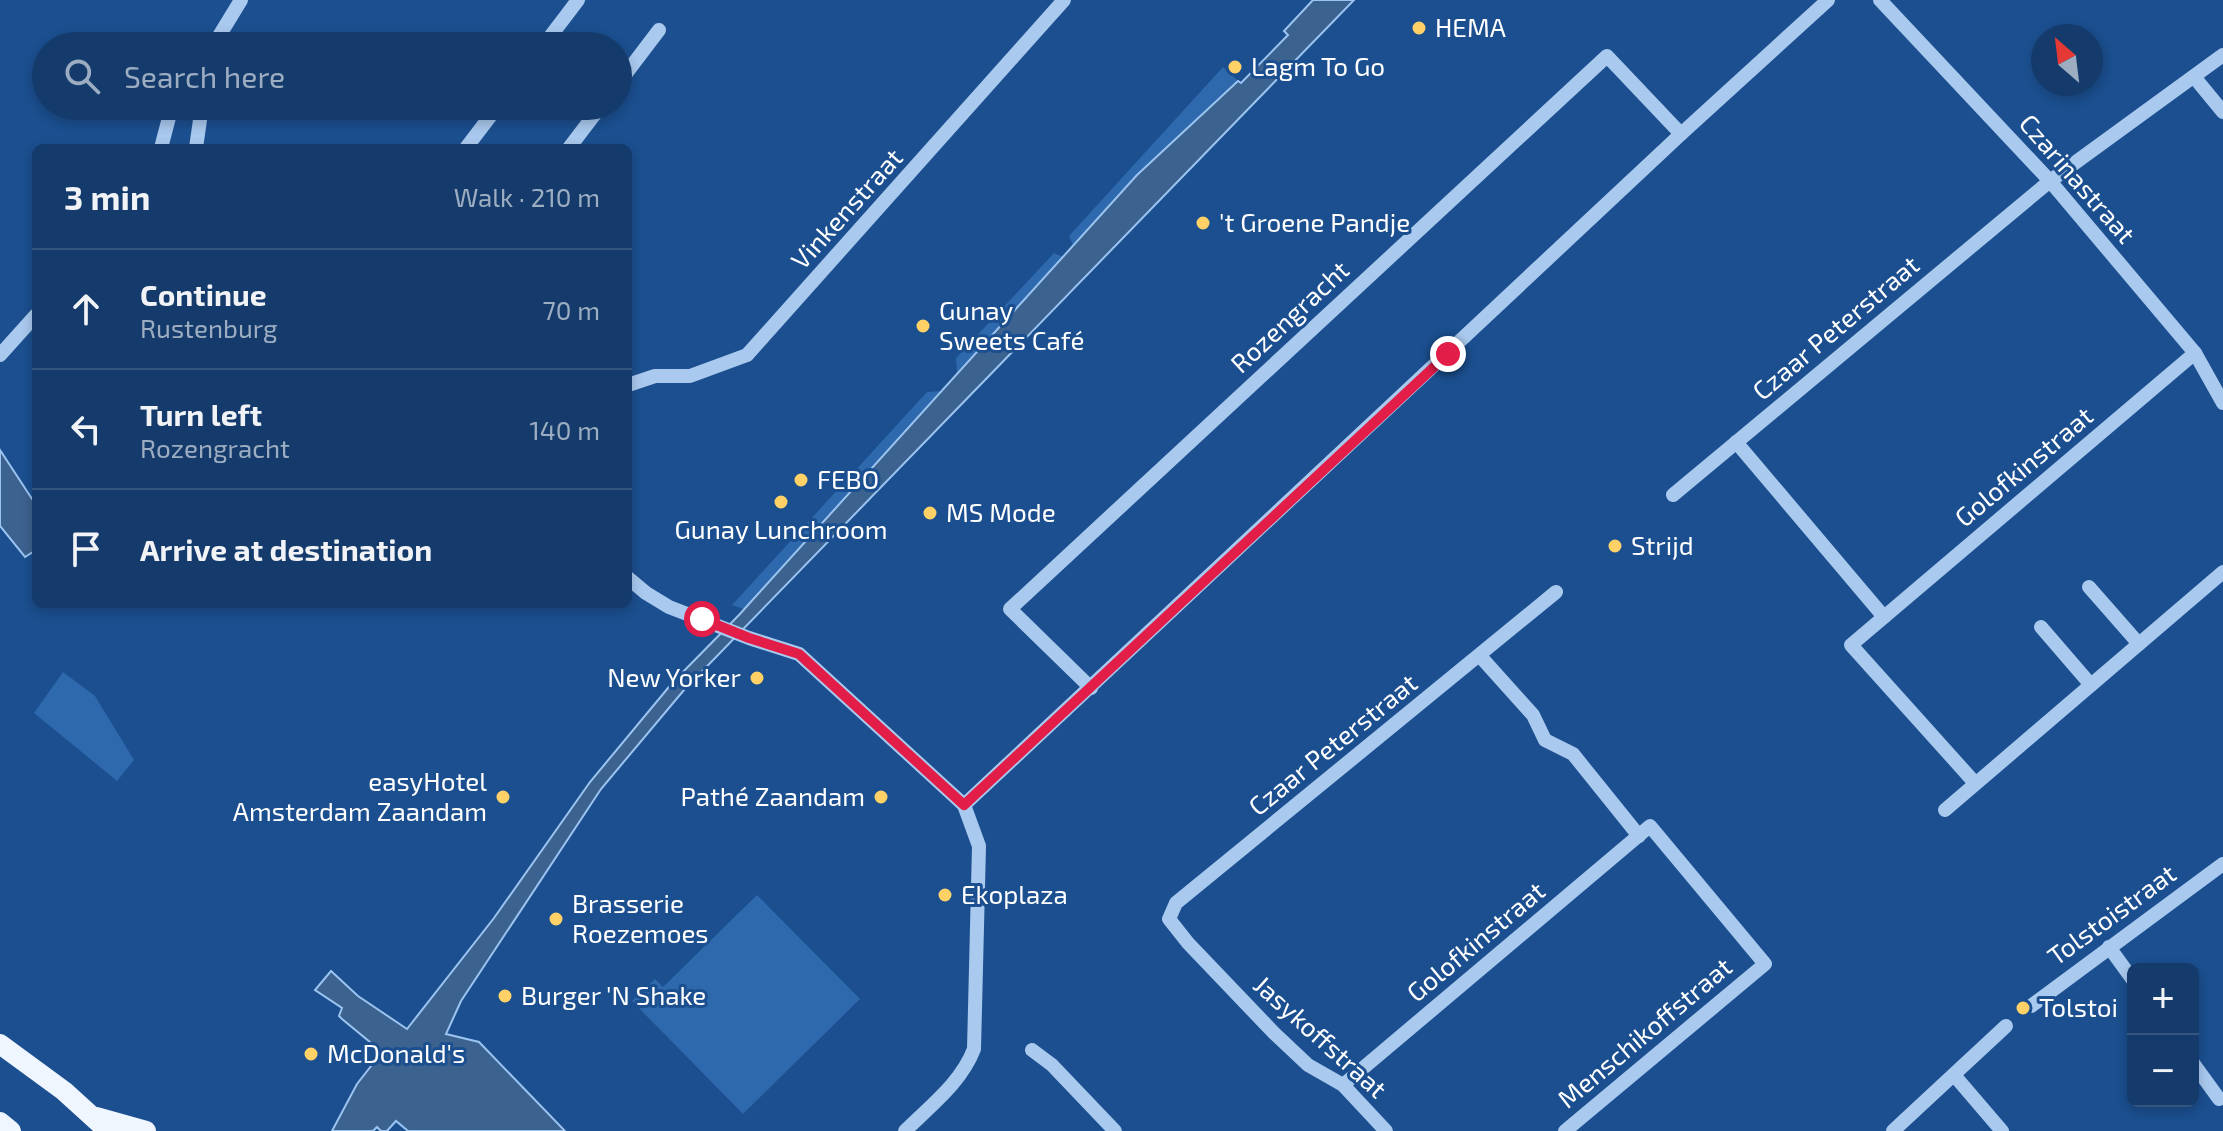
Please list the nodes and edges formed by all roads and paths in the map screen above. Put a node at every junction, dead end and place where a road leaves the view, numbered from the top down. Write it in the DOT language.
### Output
graph roads {
  1 [pos="241,0"];
  2 [pos="578,0"];
  3 [pos="1064,0"];
  4 [pos="1828,0"];
  5 [pos="1880,0"];
  6 [pos="659,30"];
  7 [pos="222,32"];
  8 [pos="554,32"];
  9 [pos="2223,55"];
  10 [pos="632,66"];
  11 [pos="2195,78"];
  12 [pos="2223,112"];
  13 [pos="168,120"];
  14 [pos="200,120"];
  15 [pos="487,120"];
  16 [pos="590,120"];
  17 [pos="1681,134"];
  18 [pos="162,144"];
  19 [pos="197,144"];
  20 [pos="469,144"];
  21 [pos="572,144"];
  22 [pos="2050,181"];
  23 [pos="32,319"];
  24 [pos="2195,353"];
  25 [pos="0,355"];
  26 [pos="632,384"];
  27 [pos="2223,403"];
  28 [pos="1736,442"];
  29 [pos="1673,495"];
  30 [pos="2223,572"];
  31 [pos="632,581"];
  32 [pos="2089,587"];
  33 [pos="1556,592"];
  34 [pos="1884,617"];
  35 [pos="2041,627"];
  36 [pos="2139,644"];
  37 [pos="1480,656"];
  38 [pos="2091,685"];
  39 [pos="1091,688"];
  40 [pos="1975,783"];
  41 [pos="964,805"];
  42 [pos="1945,810"];
  43 [pos="1645,831"];
  44 [pos="2223,864"];
  45 [pos="1188,943"];
  46 [pos="2109,947"];
  47 [pos="2127,972"];
  48 [pos="2031,1006"];
  49 [pos="2006,1026"];
  50 [pos="0,1044"];
  51 [pos="1032,1050"];
  52 [pos="2199,1071"];
  53 [pos="1954,1075"];
  54 [pos="1343,1085"];
  55 [pos="2219,1099"];
  56 [pos="91,1116"];
  57 [pos="0,1122"];
  58 [pos="11,1131"];
  59 [pos="108,1131"];
  60 [pos="146,1131"];
  61 [pos="905,1131"];
  62 [pos="1115,1131"];
  63 [pos="1386,1131"];
  64 [pos="1565,1131"];
  65 [pos="1893,1131"];
  66 [pos="2002,1131"];
  1 -- 7 [label="street"];
  2 -- 8 [label="street"];
  3 -- 26 [label="street, Vinkenstraat"];
  4 -- 17 [label="street"];
  5 -- 22 [label="street, Czarinastraat"];
  6 -- 10 [label="street"];
  9 -- 11 [label="street"];
  11 -- 12 [label="street"];
  11 -- 22 [label="street"];
  13 -- 18 [label="street"];
  14 -- 19 [label="street"];
  15 -- 20 [label="street"];
  16 -- 21 [label="street"];
  17 -- 39 [label="street"];
  17 -- 39 [label="street, Rozengracht"];
  22 -- 24 [label="street, Czarinastraat"];
  22 -- 28 [label="street, Czaar Peterstraat"];
  23 -- 25 [label="street"];
  24 -- 27 [label="street, Czarinastraat"];
  24 -- 34 [label="street, Golofkinstraat"];
  28 -- 29 [label="street, Czaar Peterstraat"];
  28 -- 34 [label="street"];
  30 -- 36 [label="street"];
  31 -- 41 [label="street"];
  32 -- 36 [label="street"];
  33 -- 37 [label="street, Czaar Peterstraat"];
  34 -- 40 [label="street, Golofkinstraat"];
  35 -- 38 [label="street"];
  36 -- 38 [label="street"];
  37 -- 43 [label="street"];
  37 -- 45 [label="street, Czaar Peterstraat"];
  38 -- 40 [label="street"];
  39 -- 41 [label="street"];
  40 -- 42 [label="street"];
  41 -- 61 [label="street"];
  43 -- 54 [label="street, Golofkinstraat"];
  43 -- 64 [label="street, Menschikoffstraat"];
  44 -- 46 [label="street, Tolstoistraat"];
  45 -- 54 [label="street, Jasykoffstraat"];
  46 -- 47 [label="street"];
  46 -- 48 [label="street, Tolstoistraat"];
  49 -- 53 [label="street"];
  50 -- 56 [label="main road"];
  51 -- 62 [label="street"];
  52 -- 55 [label="street"];
  53 -- 65 [label="street"];
  53 -- 66 [label="street"];
  54 -- 63 [label="street, Jasykoffstraat"];
  56 -- 59 [label="main road"];
  56 -- 60 [label="main road"];
  57 -- 58 [label="main road"];
}
